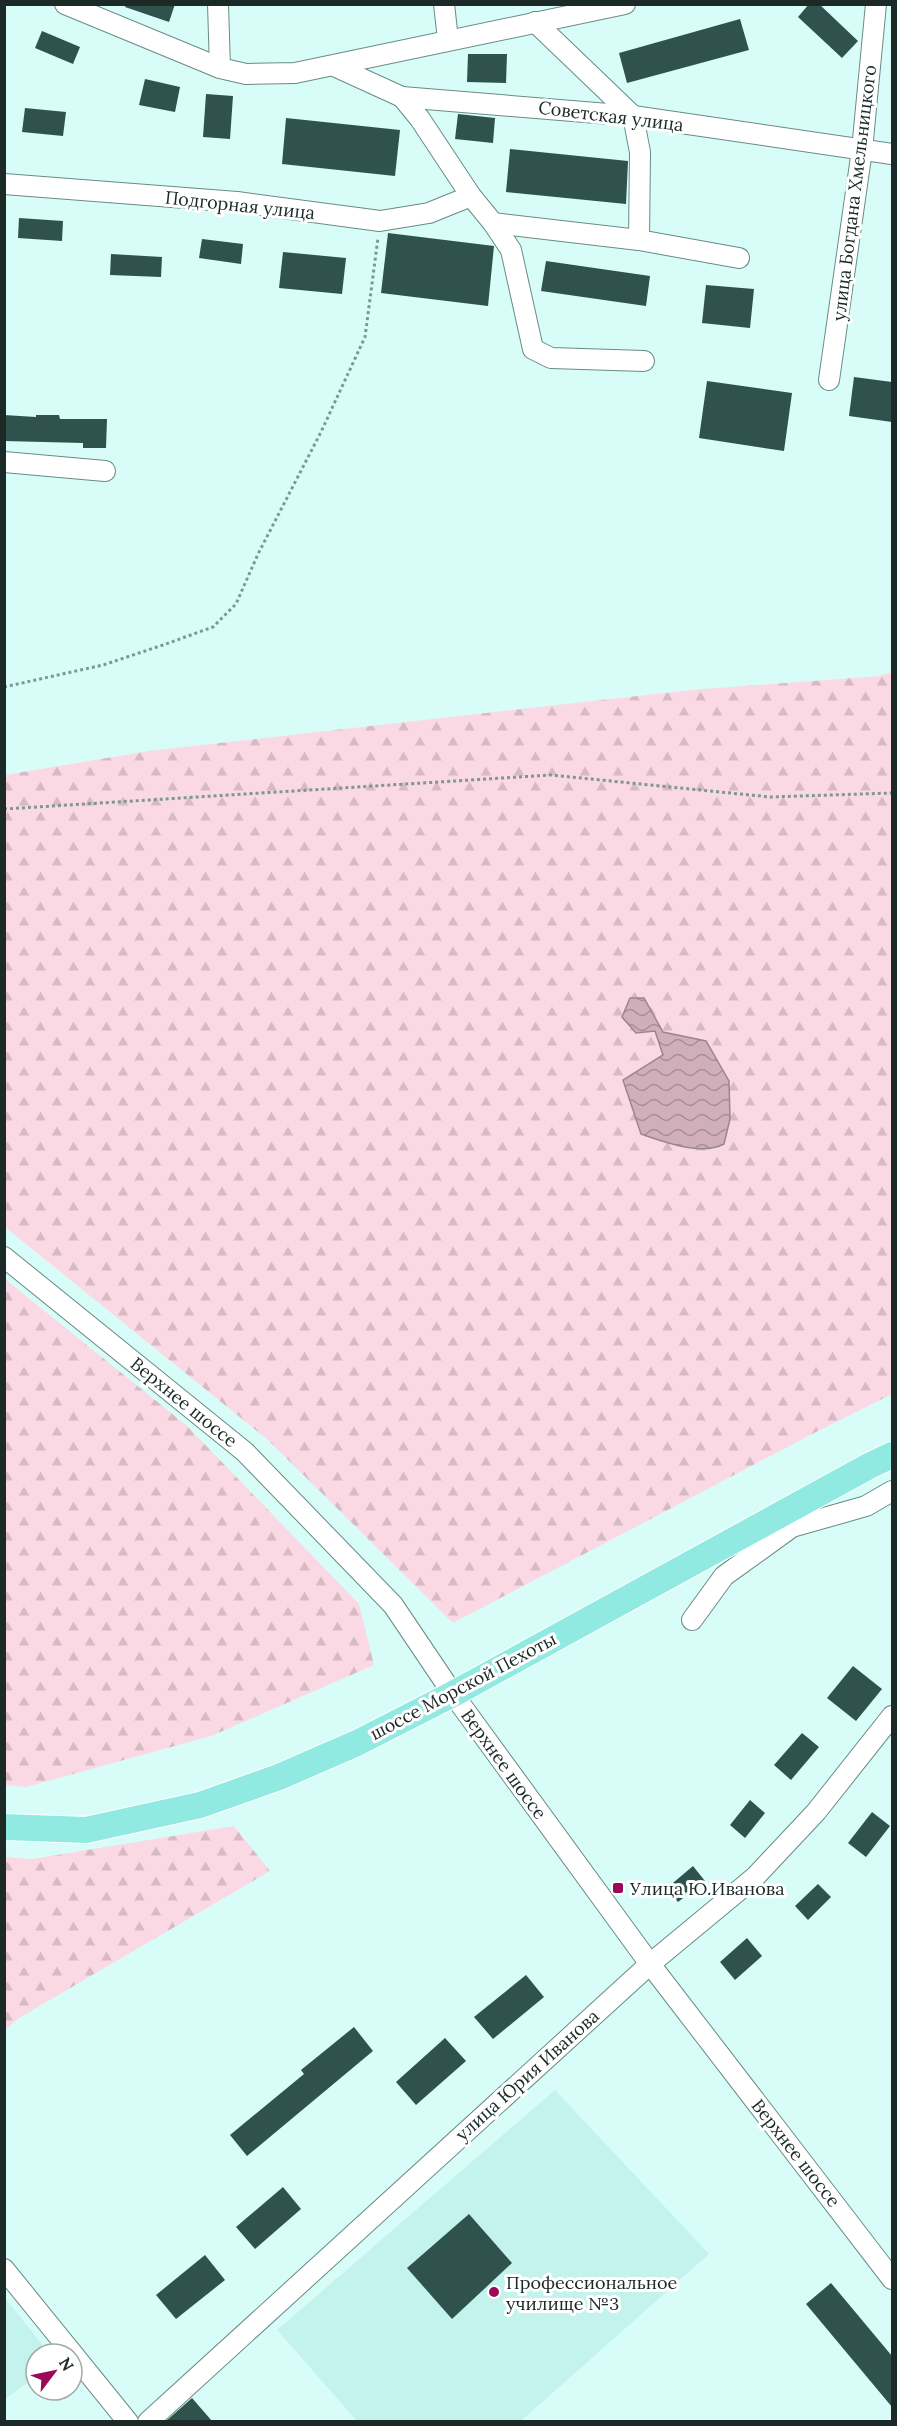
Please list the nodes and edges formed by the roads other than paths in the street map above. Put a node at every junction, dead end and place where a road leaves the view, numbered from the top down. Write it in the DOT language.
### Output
graph roads {
  1 [pos="65,4"];
  2 [pos="218,4"];
  3 [pos="444,4"];
  4 [pos="625,4"];
  5 [pos="876,4"];
  6 [pos="534,22"];
  7 [pos="448,40"];
  8 [pos="334,66"];
  9 [pos="220,68"];
  10 [pos="402,97"];
  11 [pos="633,117"];
  12 [pos="862,150"];
  13 [pos="892,154"];
  14 [pos="4,184"];
  15 [pos="471,196"];
  16 [pos="493,223"];
  17 [pos="639,240"];
  18 [pos="738,258"];
  19 [pos="644,361"];
  20 [pos="829,381"];
  21 [pos="4,462"];
  22 [pos="105,471"];
  23 [pos="4,1257"];
  24 [pos="892,1455"];
  25 [pos="892,1491"];
  26 [pos="692,1620"];
  27 [pos="453,1694"];
  28 [pos="892,1716"];
  29 [pos="4,1827"];
  30 [pos="650,1964"];
  31 [pos="4,2269"];
  32 [pos="892,2279"];
  33 [pos="12,2289"];
  34 [pos="128,2421"];
  35 [pos="148,2421"];
  1 -- 9 [label="street"];
  2 -- 9 [label="street"];
  3 -- 7 [label="street"];
  4 -- 6 [label="street"];
  5 -- 12 [label="street, улица Богдана Хмельницкого"];
  6 -- 7 [label="street"];
  6 -- 11 [label="street"];
  7 -- 8 [label="street"];
  8 -- 9 [label="street"];
  8 -- 10 [label="street, Советская улица"];
  10 -- 11 [label="street, Советская улица"];
  10 -- 15 [label="street"];
  11 -- 12 [label="street, Советская улица"];
  11 -- 17 [label="street"];
  12 -- 13 [label="street, Советская улица"];
  12 -- 20 [label="street, улица Богдана Хмельницкого"];
  14 -- 15 [label="street, Подгорная улица"];
  15 -- 16 [label="street"];
  16 -- 17 [label="street"];
  16 -- 19 [label="street"];
  17 -- 18 [label="street"];
  21 -- 22 [label="street"];
  23 -- 27 [label="street, Верхнее шоссе"];
  24 -- 27 [label="main road, шоссе Морской Пехоты"];
  25 -- 26 [label="street"];
  27 -- 29 [label="main road, шоссе Морской Пехоты"];
  27 -- 30 [label="street, Верхнее шоссе"];
  28 -- 30 [label="street, улица Юрия Иванова"];
  30 -- 32 [label="street, Верхнее шоссе"];
  30 -- 35 [label="street, улица Юрия Иванова"];
  31 -- 33 [label="street"];
  33 -- 34 [label="street"];
}
